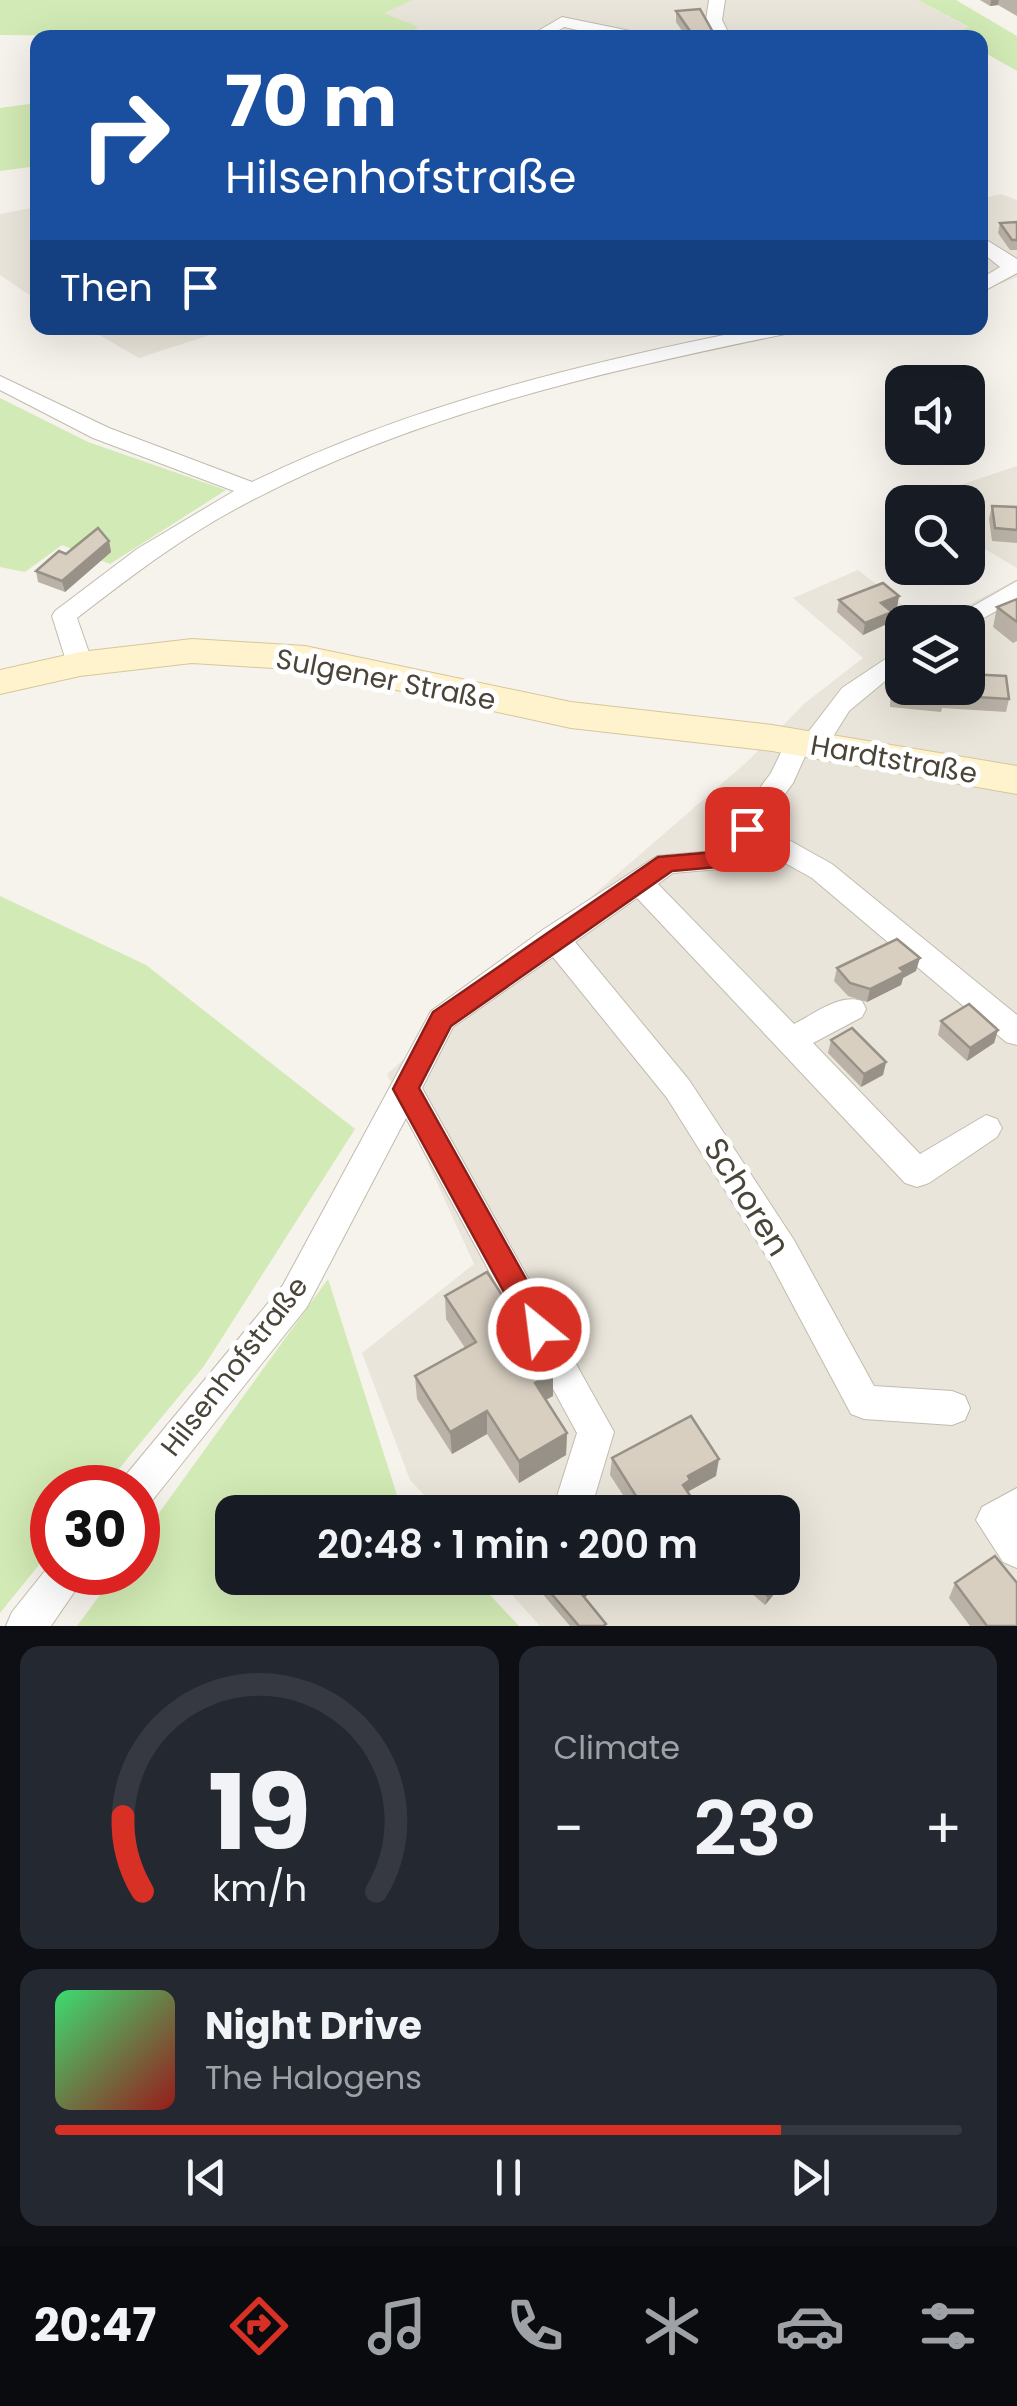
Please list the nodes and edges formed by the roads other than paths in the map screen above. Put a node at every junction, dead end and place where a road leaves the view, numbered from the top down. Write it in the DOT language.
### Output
graph roads {
  1 [pos="718,0"];
  2 [pos="548,30"];
  3 [pos="601,30"];
  4 [pos="719,30"];
  5 [pos="988,248"];
  6 [pos="1013,266"];
  7 [pos="988,281"];
  8 [pos="750,335"];
  9 [pos="0,382"];
  10 [pos="249,488"];
  11 [pos="1017,589"];
  12 [pos="985,607"];
  13 [pos="80,664"];
  14 [pos="885,668"];
  15 [pos="0,682"];
  16 [pos="795,742"];
  17 [pos="1017,780"];
  18 [pos="747,829"];
  19 [pos="639,882"];
  20 [pos="554,937"];
  21 [pos="851,1009"];
  22 [pos="1017,1034"];
  23 [pos="790,1041"];
  24 [pos="406,1089"];
  25 [pos="986,1128"];
  26 [pos="952,1408"];
  27 [pos="158,1465"];
  28 [pos="576,1495"];
  29 [pos="51,1595"];
  30 [pos="26,1626"];
  1 -- 4 [label="street"];
  2 -- 3 [label="street"];
  5 -- 6 [label="street"];
  6 -- 7 [label="street"];
  8 -- 10 [label="street"];
  9 -- 10 [label="street"];
  10 -- 13 [label="street"];
  11 -- 12 [label="street"];
  13 -- 15 [label="main road, Sulgener Straße"];
  13 -- 16 [label="main road, Sulgener Straße"];
  14 -- 16 [label="street, Hilsenhofstraße"];
  16 -- 17 [label="main road, Hardtstraße"];
  16 -- 18 [label="street, Hilsenhofstraße"];
  18 -- 19 [label="street, Hilsenhofstraße"];
  18 -- 22 [label="street"];
  19 -- 20 [label="street, Hilsenhofstraße"];
  19 -- 23 [label="street"];
  20 -- 24 [label="street, Hilsenhofstraße"];
  20 -- 26 [label="street, Schoren"];
  21 -- 23 [label="street"];
  23 -- 25 [label="street"];
  24 -- 27 [label="street, Hilsenhofstraße"];
  24 -- 28 [label="street"];
  29 -- 30 [label="street"];
}
